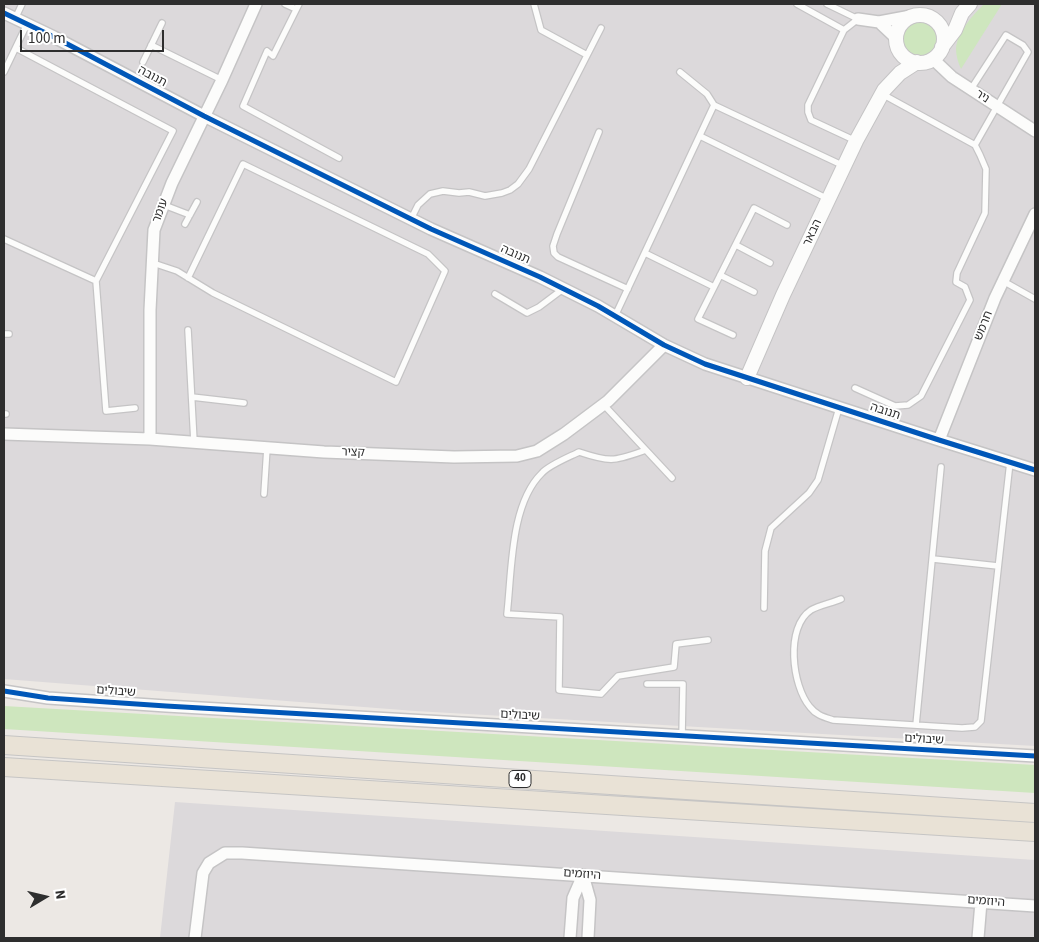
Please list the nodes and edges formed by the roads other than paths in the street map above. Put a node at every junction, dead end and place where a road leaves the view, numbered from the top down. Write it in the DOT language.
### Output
graph roads {
  1 [pos="22,4"];
  2 [pos="256,4"];
  3 [pos="285,4"];
  4 [pos="534,4"];
  5 [pos="797,4"];
  6 [pos="827,4"];
  7 [pos="297,6"];
  8 [pos="967,7"];
  9 [pos="4,13"];
  10 [pos="911,16"];
  11 [pos="15,19"];
  12 [pos="858,19"];
  13 [pos="933,19"];
  14 [pos="162,22"];
  15 [pos="879,22"];
  16 [pos="27,24"];
  17 [pos="601,28"];
  18 [pos="844,30"];
  19 [pos="897,41"];
  20 [pos="150,45"];
  21 [pos="942,47"];
  22 [pos="16,48"];
  23 [pos="587,55"];
  24 [pos="933,58"];
  25 [pos="143,62"];
  26 [pos="917,62"];
  27 [pos="4,72"];
  28 [pos="680,72"];
  29 [pos="222,80"];
  30 [pos="971,89"];
  31 [pos="883,92"];
  32 [pos="714,105"];
  33 [pos="996,106"];
  34 [pos="204,116"];
  35 [pos="1034,126"];
  36 [pos="599,132"];
  37 [pos="700,136"];
  38 [pos="856,141"];
  39 [pos="974,145"];
  40 [pos="339,158"];
  41 [pos="844,166"];
  42 [pos="828,199"];
  43 [pos="197,202"];
  44 [pos="163,204"];
  45 [pos="1035,214"];
  46 [pos="190,215"];
  47 [pos="410,219"];
  48 [pos="185,224"];
  49 [pos="787,225"];
  50 [pos="4,239"];
  51 [pos="736,245"];
  52 [pos="644,253"];
  53 [pos="153,263"];
  54 [pos="770,263"];
  55 [pos="720,275"];
  56 [pos="188,278"];
  57 [pos="96,281"];
  58 [pos="1003,281"];
  59 [pos="714,287"];
  60 [pos="564,288"];
  61 [pos="628,289"];
  62 [pos="754,292"];
  63 [pos="495,294"];
  64 [pos="1035,298"];
  65 [pos="615,316"];
  66 [pos="188,330"];
  67 [pos="733,336"];
  68 [pos="664,345"];
  69 [pos="747,378"];
  70 [pos="855,388"];
  71 [pos="192,398"];
  72 [pos="244,403"];
  73 [pos="603,404"];
  74 [pos="135,408"];
  75 [pos="839,408"];
  76 [pos="4,434"];
  77 [pos="150,439"];
  78 [pos="939,440"];
  79 [pos="194,442"];
  80 [pos="267,448"];
  81 [pos="646,450"];
  82 [pos="1010,462"];
  83 [pos="942,467"];
  84 [pos="1035,470"];
  85 [pos="672,478"];
  86 [pos="264,494"];
  87 [pos="932,559"];
  88 [pos="998,566"];
  89 [pos="841,599"];
  90 [pos="764,608"];
  91 [pos="708,640"];
  92 [pos="647,684"];
  93 [pos="4,691"];
  94 [pos="916,725"];
  95 [pos="682,736"];
  96 [pos="4,745"];
  97 [pos="1035,756"];
  98 [pos="4,767"];
  99 [pos="1035,813"];
  100 [pos="1035,832"];
  101 [pos="583,876"];
  102 [pos="981,902"];
  103 [pos="1035,906"];
  104 [pos="195,938"];
  105 [pos="570,938"];
  106 [pos="588,938"];
  107 [pos="978,938"];
  1 -- 11 [label="lane"];
  2 -- 29 [label="street, עומר"];
  3 -- 7 [label="lane"];
  4 -- 23 [label="lane"];
  5 -- 18 [label="lane"];
  6 -- 12 [label="lane"];
  7 -- 40 [label="lane"];
  8 -- 13 [label="street"];
  8 -- 21 [label="street"];
  9 -- 11 [label="street, תנובה"];
  10 -- 13 [label="street"];
  10 -- 15 [label="street"];
  10 -- 19 [label="street"];
  11 -- 16 [label="street, תנובה"];
  12 -- 15 [label="street"];
  12 -- 18 [label="lane"];
  13 -- 21 [label="street"];
  14 -- 20 [label="lane"];
  15 -- 19 [label="street"];
  16 -- 22 [label="lane"];
  16 -- 34 [label="street, תנובה"];
  17 -- 23 [label="lane"];
  18 -- 38 [label="lane"];
  19 -- 26 [label="street"];
  19 -- 31 [label="street, הבאר"];
  20 -- 25 [label="lane"];
  20 -- 29 [label="lane"];
  21 -- 24 [label="street"];
  22 -- 27 [label="lane"];
  22 -- 57 [label="lane"];
  23 -- 47 [label="lane"];
  24 -- 26 [label="street"];
  24 -- 30 [label="street, ניר"];
  26 -- 31 [label="street, הבאר"];
  28 -- 32 [label="lane"];
  29 -- 34 [label="street, עומר"];
  30 -- 33 [label="street, ניר"];
  30 -- 33 [label="lane"];
  31 -- 38 [label="street, הבאר"];
  31 -- 39 [label="lane"];
  32 -- 37 [label="lane"];
  32 -- 41 [label="lane"];
  33 -- 35 [label="street, ניר"];
  33 -- 39 [label="lane"];
  34 -- 44 [label="street, עומר"];
  34 -- 47 [label="street, תנובה"];
  36 -- 61 [label="lane"];
  37 -- 42 [label="lane"];
  37 -- 52 [label="lane"];
  38 -- 41 [label="street, הבאר"];
  39 -- 70 [label="lane"];
  41 -- 42 [label="street, הבאר"];
  42 -- 69 [label="street, הבאר"];
  43 -- 46 [label="lane"];
  44 -- 46 [label="lane"];
  44 -- 53 [label="street, עומר"];
  45 -- 58 [label="street, חרמש"];
  46 -- 48 [label="lane"];
  47 -- 60 [label="street, תנובה"];
  49 -- 51 [label="lane"];
  50 -- 57 [label="lane"];
  51 -- 54 [label="lane"];
  51 -- 55 [label="lane"];
  52 -- 59 [label="lane"];
  52 -- 61 [label="lane"];
  53 -- 56 [label="lane"];
  53 -- 77 [label="street, עומר"];
  55 -- 59 [label="lane"];
  55 -- 62 [label="lane"];
  56 -- 56 [label="lane"];
  57 -- 74 [label="lane"];
  58 -- 64 [label="lane"];
  58 -- 78 [label="street, חרמש"];
  59 -- 67 [label="lane"];
  60 -- 63 [label="lane"];
  60 -- 65 [label="street, תנובה"];
  61 -- 65 [label="lane"];
  65 -- 68 [label="street, תנובה"];
  66 -- 71 [label="lane"];
  68 -- 69 [label="street, תנובה"];
  68 -- 73 [label="street, קציר"];
  69 -- 75 [label="street, תנובה"];
  71 -- 72 [label="lane"];
  71 -- 79 [label="lane"];
  73 -- 80 [label="street, קציר"];
  73 -- 81 [label="lane"];
  75 -- 78 [label="street, תנובה"];
  75 -- 90 [label="lane"];
  76 -- 77 [label="street, קציר"];
  77 -- 79 [label="street, קציר"];
  78 -- 82 [label="street, תנובה"];
  79 -- 80 [label="street, קציר"];
  80 -- 86 [label="lane"];
  81 -- 85 [label="lane"];
  81 -- 91 [label="lane"];
  82 -- 84 [label="street, תנובה"];
  82 -- 88 [label="lane"];
  83 -- 87 [label="lane"];
  87 -- 88 [label="lane"];
  87 -- 94 [label="lane"];
  88 -- 94 [label="lane"];
  89 -- 94 [label="lane"];
  92 -- 95 [label="lane"];
  93 -- 95 [label="street, שיבולים"];
  95 -- 97 [label="street, שיבולים"];
  96 -- 99 [label="highway, 40"];
  98 -- 100 [label="highway, 40"];
  101 -- 102 [label="street, היוזמים"];
  101 -- 104 [label="street, היוזמים"];
  101 -- 105 [label="street"];
  101 -- 106 [label="street"];
  102 -- 103 [label="street, היוזמים"];
  102 -- 107 [label="street"];
}
